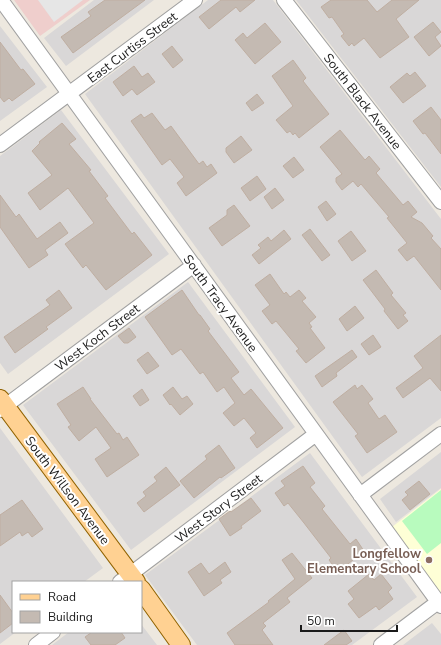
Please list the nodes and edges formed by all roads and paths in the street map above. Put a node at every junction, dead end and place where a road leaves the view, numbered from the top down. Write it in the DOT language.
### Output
graph roads {
  1 [pos="1,0"];
  2 [pos="195,0"];
  3 [pos="284,0"];
  4 [pos="69,93"];
  5 [pos="0,145"];
  6 [pos="441,202"];
  7 [pos="194,265"];
  8 [pos="2,405"];
  9 [pos="316,434"];
  10 [pos="441,434"];
  11 [pos="360,495"];
  12 [pos="129,579"];
  13 [pos="142,590"];
  14 [pos="439,604"];
  15 [pos="52,633"];
  16 [pos="36,645"];
  17 [pos="181,645"];
  18 [pos="381,645"];
  1 -- 4 [label="street, South Tracy Avenue"];
  2 -- 4 [label="street, East Curtiss Street"];
  3 -- 6 [label="street, South Black Avenue"];
  4 -- 5 [label="street, East Curtiss Street"];
  4 -- 7 [label="street, South Tracy Avenue"];
  7 -- 8 [label="street, West Koch Street"];
  7 -- 9 [label="street, South Tracy Avenue"];
  8 -- 12 [label="main road, South Willson Avenue"];
  9 -- 11 [label="street, South Tracy Avenue"];
  9 -- 12 [label="street, West Story Street"];
  10 -- 11 [label="street"];
  11 -- 14 [label="street, South Tracy Avenue"];
  13 -- 17 [label="main road"];
  14 -- 18 [label="street"];
  15 -- 16 [label="street"];
}
